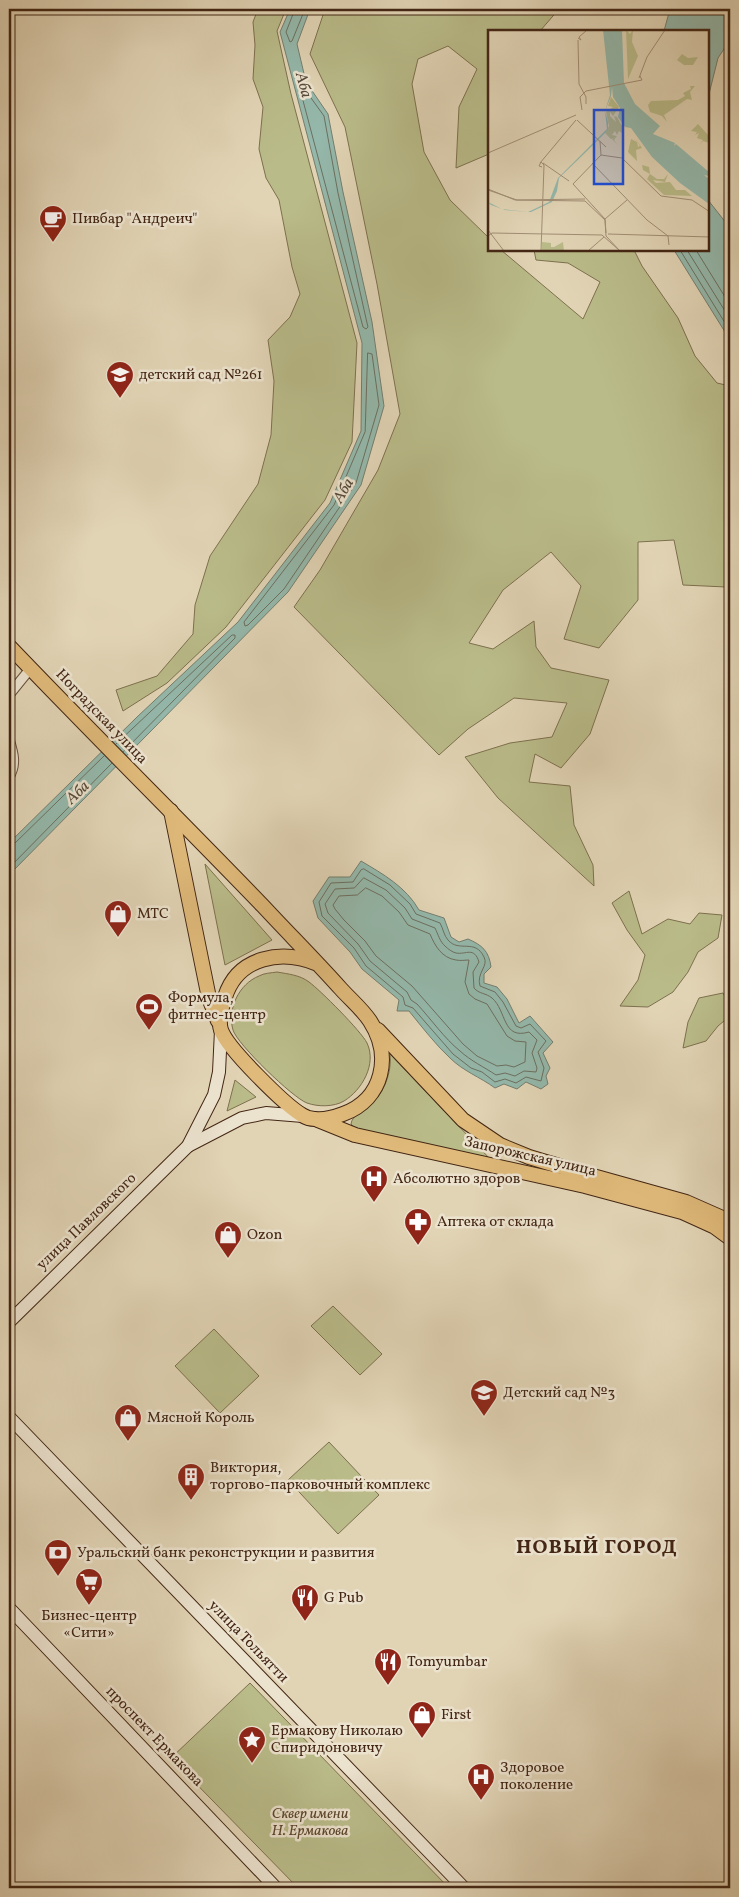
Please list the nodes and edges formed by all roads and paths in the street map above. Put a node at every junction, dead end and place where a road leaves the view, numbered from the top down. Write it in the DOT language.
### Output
graph roads {
  1 [pos="9,646"];
  2 [pos="30,669"];
  3 [pos="9,695"];
  4 [pos="9,739"];
  5 [pos="9,777"];
  6 [pos="171,810"];
  7 [pos="318,964"];
  8 [pos="369,1020"];
  9 [pos="221,1030"];
  10 [pos="303,1116"];
  11 [pos="317,1120"];
  12 [pos="188,1146"];
  13 [pos="730,1224"];
  14 [pos="730,1238"];
  15 [pos="9,1322"];
  16 [pos="9,1417"];
  17 [pos="9,1608"];
  18 [pos="276,1888"];
  19 [pos="464,1888"];
  1 -- 2 [label="main road, Ноградская улица"];
  2 -- 3 [label="street"];
  2 -- 6 [label="main road, Ноградская улица"];
  4 -- 5 [label="street"];
  6 -- 7 [label="main road, Ноградская улица"];
  6 -- 9 [label="main road"];
  7 -- 8 [label="main road"];
  7 -- 9 [label="main road"];
  8 -- 11 [label="main road"];
  8 -- 13 [label="main road, Запорожская улица"];
  9 -- 10 [label="main road"];
  9 -- 12 [label="main road, улица Павловского"];
  10 -- 11 [label="main road"];
  10 -- 12 [label="main road, улица Павловского"];
  11 -- 14 [label="main road, Запорожская улица"];
  12 -- 15 [label="main road, улица Павловского"];
  16 -- 19 [label="main road, улица Тольятти"];
  17 -- 18 [label="main road, проспект Ермакова"];
}
